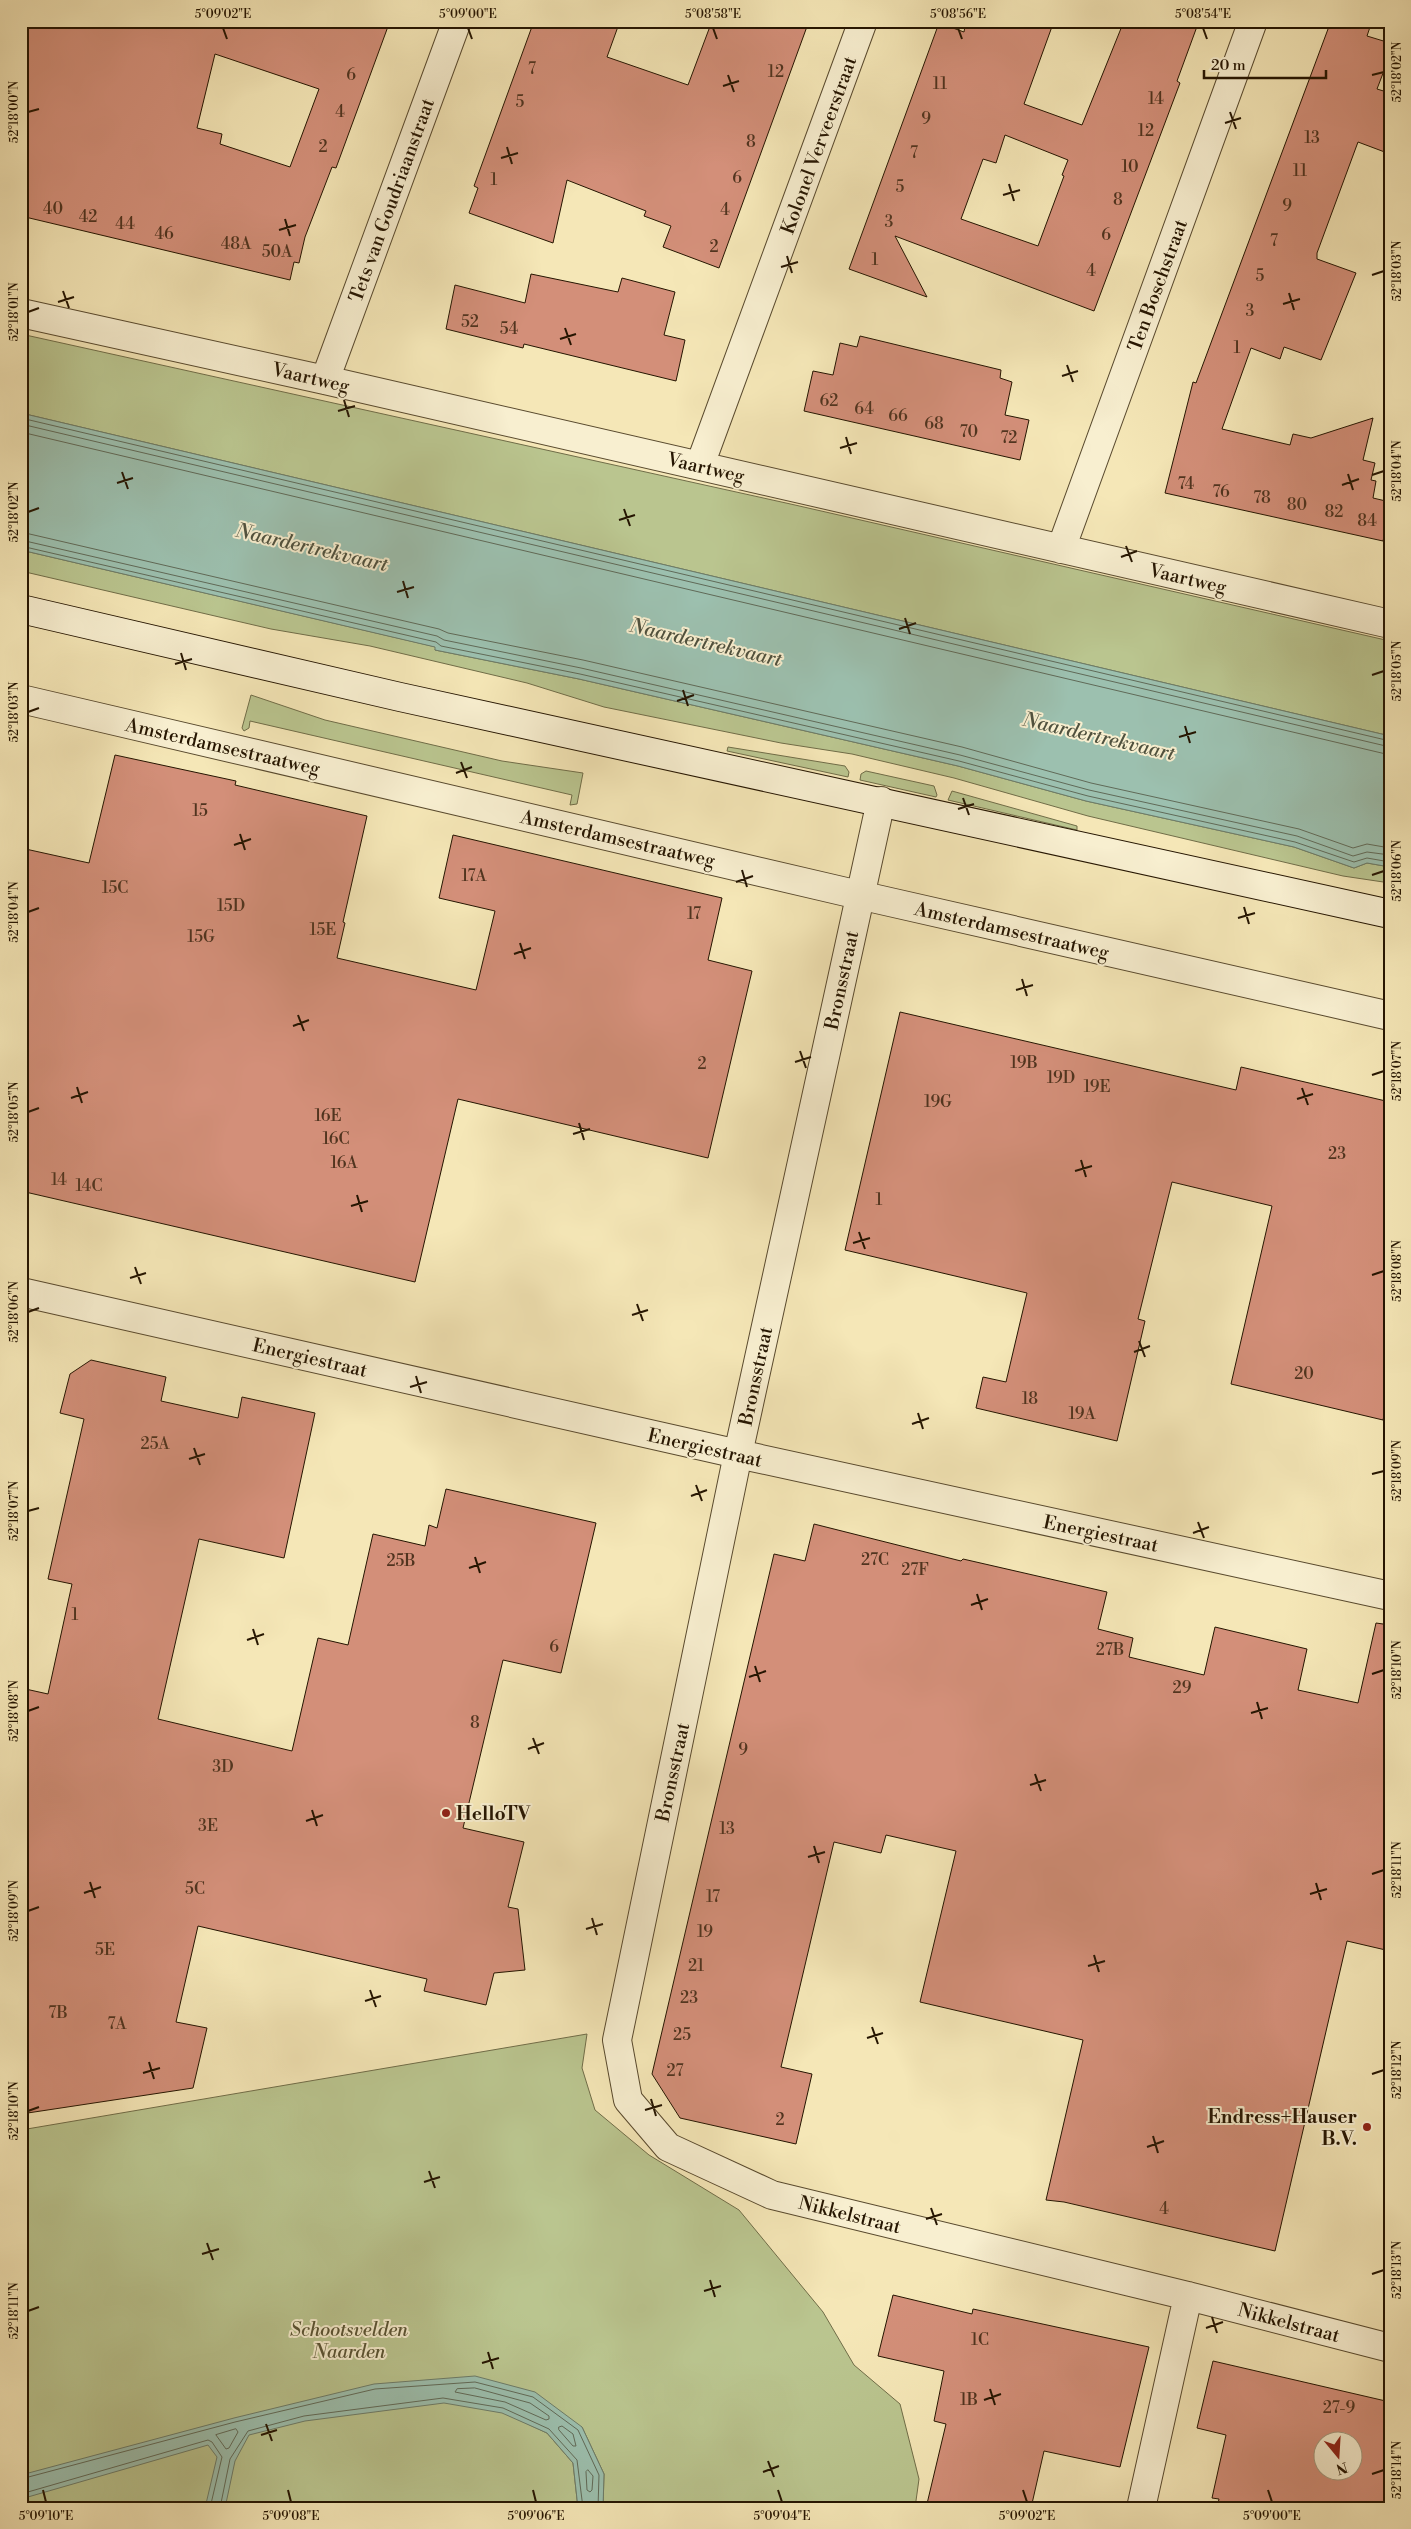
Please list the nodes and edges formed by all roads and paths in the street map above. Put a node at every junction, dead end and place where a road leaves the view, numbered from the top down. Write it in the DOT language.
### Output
graph roads {
  1 [pos="457,21"];
  2 [pos="863,21"];
  3 [pos="1253,21"];
  4 [pos="21,313"];
  5 [pos="326,380"];
  6 [pos="700,465"];
  7 [pos="1061,549"];
  8 [pos="21,609"];
  9 [pos="1390,624"];
  10 [pos="21,699"];
  11 [pos="881,801"];
  12 [pos="859,895"];
  13 [pos="1390,914"];
  14 [pos="1390,1016"];
  15 [pos="21,1292"];
  16 [pos="738,1454"];
  17 [pos="1390,1596"];
  18 [pos="617,2040"];
  19 [pos="1188,2296"];
  20 [pos="1390,2348"];
  21 [pos="1141,2508"];
  1 -- 5 [label="street, Tets van Goudriaanstraat"];
  2 -- 6 [label="street, Kolonel Verveerstraat"];
  3 -- 7 [label="street, Ten Boschstraat"];
  4 -- 5 [label="street, Vaartweg"];
  5 -- 6 [label="street, Vaartweg"];
  6 -- 7 [label="street, Vaartweg"];
  7 -- 9 [label="street, Vaartweg"];
  8 -- 11 [label="street"];
  10 -- 12 [label="street, Amsterdamsestraatweg"];
  11 -- 12 [label="street, Bronsstraat"];
  11 -- 13 [label="street"];
  12 -- 14 [label="street, Amsterdamsestraatweg"];
  12 -- 16 [label="street, Bronsstraat"];
  15 -- 16 [label="street, Energiestraat"];
  16 -- 17 [label="street, Energiestraat"];
  16 -- 18 [label="street, Bronsstraat"];
  18 -- 19 [label="street, Nikkelstraat"];
  19 -- 20 [label="street, Nikkelstraat"];
  19 -- 21 [label="street"];
}
